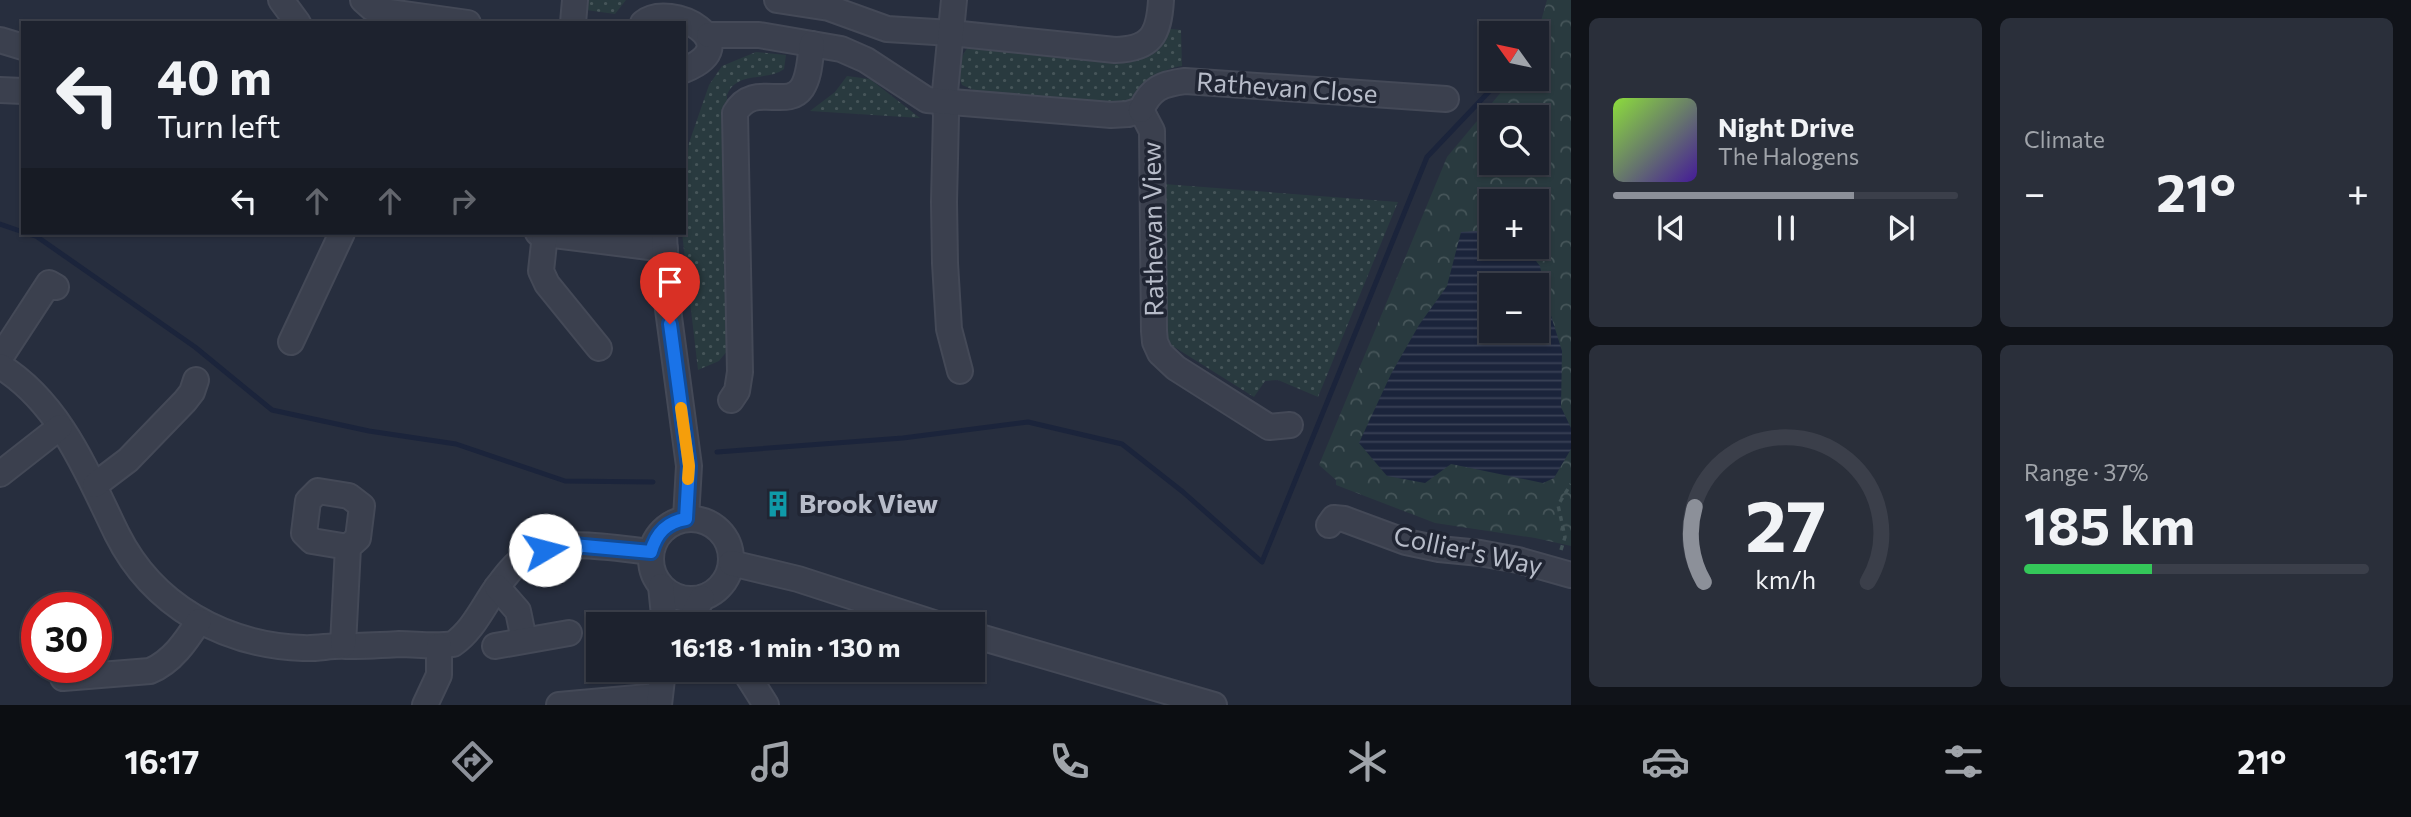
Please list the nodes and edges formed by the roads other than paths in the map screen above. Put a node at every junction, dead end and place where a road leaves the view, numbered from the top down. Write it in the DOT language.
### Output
graph roads {
  1 [pos="281,0"];
  2 [pos="363,0"];
  3 [pos="575,0"];
  4 [pos="777,0"];
  5 [pos="954,0"];
  6 [pos="1161,0"];
  7 [pos="672,1"];
  8 [pos="297,21"];
  9 [pos="454,21"];
  10 [pos="573,21"];
  11 [pos="644,21"];
  12 [pos="951,33"];
  13 [pos="709,36"];
  14 [pos="0,40"];
  15 [pos="812,44"];
  16 [pos="21,46"];
  17 [pos="686,69"];
  18 [pos="0,90"];
  19 [pos="21,91"];
  20 [pos="944,102"];
  21 [pos="1446,104"];
  22 [pos="1141,110"];
  23 [pos="341,235"];
  24 [pos="545,235"];
  25 [pos="562,235"];
  26 [pos="665,241"];
  27 [pos="57,287"];
  28 [pos="291,342"];
  29 [pos="599,348"];
  30 [pos="0,358"];
  31 [pos="0,366"];
  32 [pos="960,371"];
  33 [pos="196,380"];
  34 [pos="731,400"];
  35 [pos="1290,425"];
  36 [pos="60,427"];
  37 [pos="0,474"];
  38 [pos="95,485"];
  39 [pos="686,519"];
  40 [pos="1329,525"];
  41 [pos="348,547"];
  42 [pos="651,552"];
  43 [pos="731,563"];
  44 [pos="1563,572"];
  45 [pos="661,586"];
  46 [pos="497,587"];
  47 [pos="702,598"];
  48 [pos="664,612"];
  49 [pos="695,612"];
  50 [pos="900,612"];
  51 [pos="199,621"];
  52 [pos="569,634"];
  53 [pos="985,638"];
  54 [pos="524,640"];
  55 [pos="342,645"];
  56 [pos="439,646"];
  57 [pos="495,646"];
  58 [pos="112,674"];
  59 [pos="663,682"];
  60 [pos="752,682"];
  61 [pos="659,701"];
  62 [pos="425,705"];
  63 [pos="559,705"];
  64 [pos="766,705"];
  65 [pos="1214,705"];
  1 -- 8 [label="street"];
  2 -- 9 [label="street"];
  3 -- 10 [label="street"];
  4 -- 12 [label="street"];
  5 -- 12 [label="street"];
  6 -- 12 [label="street"];
  7 -- 11 [label="street"];
  7 -- 13 [label="street"];
  12 -- 20 [label="street"];
  13 -- 15 [label="street, Rathevan View"];
  13 -- 17 [label="street"];
  14 -- 16 [label="street"];
  15 -- 20 [label="street, Rathevan View"];
  15 -- 34 [label="street"];
  18 -- 19 [label="street"];
  20 -- 22 [label="street, Rathevan View"];
  20 -- 32 [label="street"];
  21 -- 22 [label="street, Rathevan Close"];
  22 -- 35 [label="street, Rathevan View"];
  23 -- 28 [label="street"];
  24 -- 29 [label="street"];
  25 -- 26 [label="street"];
  26 -- 39 [label="street"];
  27 -- 30 [label="street"];
  31 -- 36 [label="street"];
  33 -- 38 [label="street"];
  36 -- 37 [label="street"];
  36 -- 38 [label="street"];
  38 -- 51 [label="street"];
  39 -- 42 [label="street"];
  39 -- 43 [label="street"];
  40 -- 44 [label="street, Collier's Way"];
  41 -- 55 [label="street"];
  42 -- 45 [label="street"];
  42 -- 46 [label="street"];
  43 -- 47 [label="street"];
  43 -- 50 [label="street"];
  45 -- 47 [label="street"];
  45 -- 48 [label="street"];
  46 -- 54 [label="street"];
  46 -- 56 [label="street"];
  47 -- 49 [label="street"];
  51 -- 55 [label="street"];
  51 -- 58 [label="street"];
  52 -- 54 [label="street"];
  53 -- 65 [label="street"];
  54 -- 57 [label="street"];
  55 -- 56 [label="street"];
  56 -- 62 [label="street"];
  59 -- 61 [label="street"];
  60 -- 64 [label="street"];
  61 -- 63 [label="street"];
}
